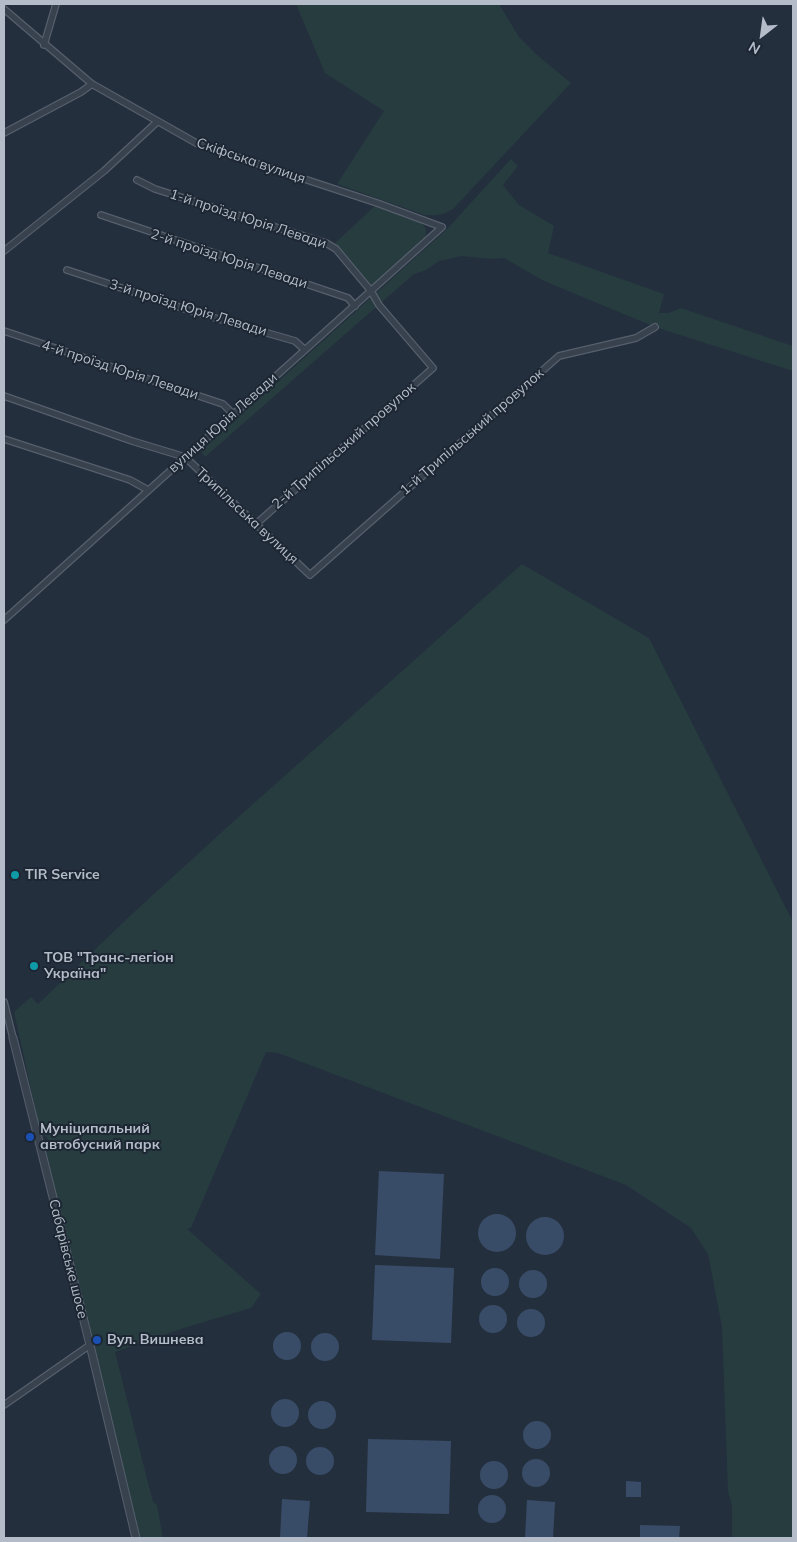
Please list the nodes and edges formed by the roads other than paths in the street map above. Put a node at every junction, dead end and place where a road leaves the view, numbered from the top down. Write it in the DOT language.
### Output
graph roads {
  1 [pos="56,4"];
  2 [pos="4,10"];
  3 [pos="44,45"];
  4 [pos="92,84"];
  5 [pos="157,122"];
  6 [pos="4,133"];
  7 [pos="136,180"];
  8 [pos="101,215"];
  9 [pos="442,227"];
  10 [pos="4,251"];
  11 [pos="67,270"];
  12 [pos="371,291"];
  13 [pos="355,306"];
  14 [pos="655,327"];
  15 [pos="4,331"];
  16 [pos="304,350"];
  17 [pos="433,368"];
  18 [pos="4,396"];
  19 [pos="233,414"];
  20 [pos="4,439"];
  21 [pos="185,457"];
  22 [pos="148,490"];
  23 [pos="256,524"];
  24 [pos="310,575"];
  25 [pos="4,620"];
  26 [pos="4,1002"];
  27 [pos="13,1038"];
  28 [pos="90,1345"];
  29 [pos="4,1405"];
  30 [pos="136,1538"];
  1 -- 3 [label="street"];
  2 -- 3 [label="street, Скіфська вулиця"];
  3 -- 4 [label="street, Скіфська вулиця"];
  4 -- 5 [label="street, Скіфська вулиця"];
  4 -- 6 [label="street"];
  5 -- 9 [label="street, Скіфська вулиця"];
  5 -- 10 [label="street"];
  7 -- 12 [label="street, 1-й проїзд Юрія Левади"];
  8 -- 13 [label="street, 2-й проїзд Юрія Левади"];
  9 -- 12 [label="street, вулиця Юрія Левади"];
  11 -- 16 [label="street, 3-й проїзд Юрія Левади"];
  12 -- 13 [label="street, вулиця Юрія Левади"];
  12 -- 17 [label="street, 1-й проїзд Юрія Левади"];
  13 -- 16 [label="street, вулиця Юрія Левади"];
  14 -- 24 [label="street, 1-й Трипільський провулок"];
  15 -- 19 [label="street, 4-й проїзд Юрія Левади"];
  16 -- 19 [label="street, вулиця Юрія Левади"];
  17 -- 23 [label="street, 2-й Трипільський провулок"];
  18 -- 21 [label="street"];
  19 -- 21 [label="street, вулиця Юрія Левади"];
  20 -- 22 [label="street"];
  21 -- 22 [label="street, вулиця Юрія Левади"];
  21 -- 23 [label="street, Трипільська вулиця"];
  22 -- 25 [label="street, вулиця Юрія Левади"];
  23 -- 24 [label="street, Трипільська вулиця"];
  26 -- 27 [label="street"];
  27 -- 28 [label="street, Сабарівське шосе"];
  28 -- 29 [label="street"];
  28 -- 30 [label="street, Сабарівське шосе"];
}
